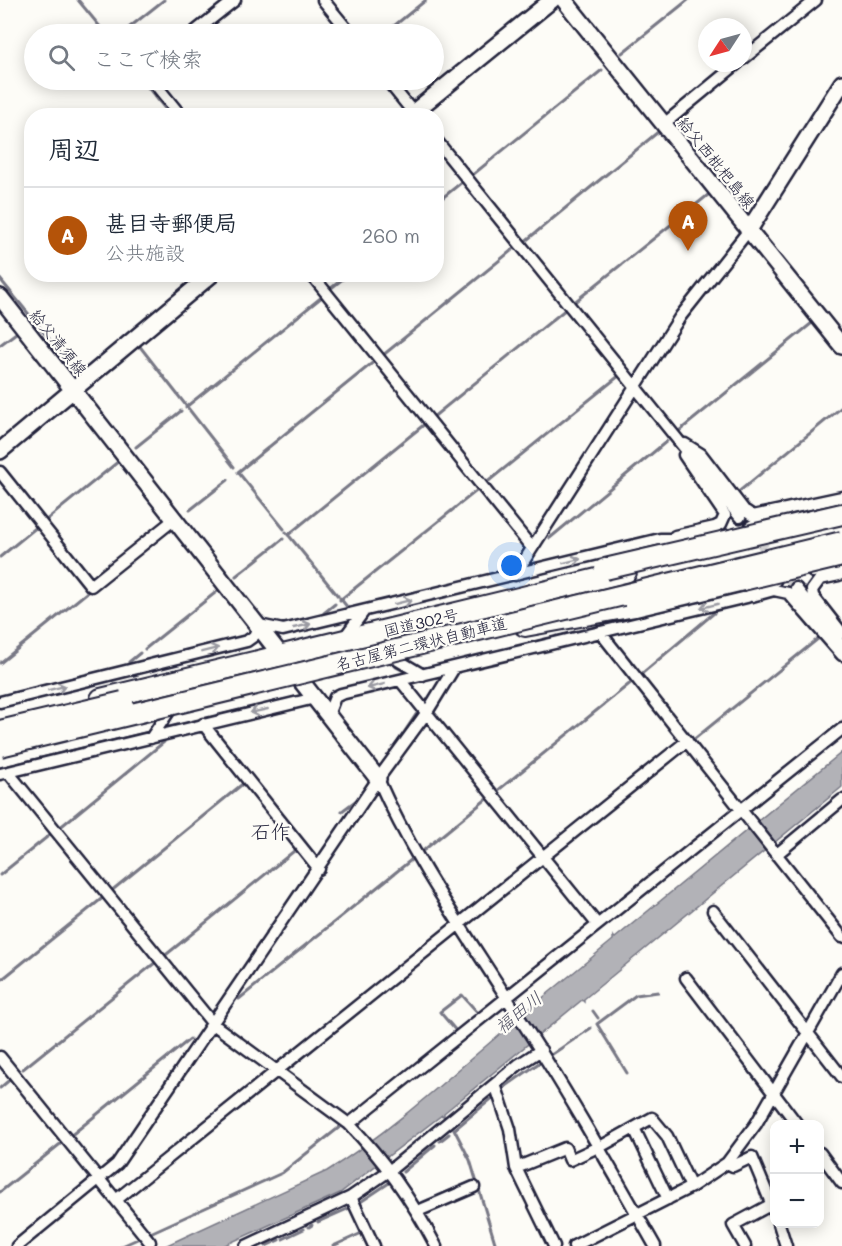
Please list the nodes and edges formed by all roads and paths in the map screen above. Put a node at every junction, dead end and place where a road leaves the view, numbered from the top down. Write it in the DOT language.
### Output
graph roads {
  1 [pos="236,0"];
  2 [pos="324,0"];
  3 [pos="552,0"];
  4 [pos="564,0"];
  5 [pos="816,0"];
  6 [pos="205,24"];
  7 [pos="343,24"];
  8 [pos="752,52"];
  9 [pos="727,72"];
  10 [pos="842,83"];
  11 [pos="444,89"];
  12 [pos="160,90"];
  13 [pos="395,90"];
  14 [pos="442,90"];
  15 [pos="175,108"];
  16 [pos="408,108"];
  17 [pos="420,108"];
  18 [pos="664,124"];
  19 [pos="444,150"];
  20 [pos="749,230"];
  21 [pos="202,282"];
  22 [pos="317,282"];
  23 [pos="0,297"];
  24 [pos="842,346"];
  25 [pos="635,387"];
  26 [pos="75,391"];
  27 [pos="676,437"];
  28 [pos="0,452"];
  29 [pos="0,472"];
  30 [pos="839,503"];
  31 [pos="842,508"];
  32 [pos="786,510"];
  33 [pos="740,517"];
  34 [pos="176,518"];
  35 [pos="842,521"];
  36 [pos="842,528"];
  37 [pos="660,539"];
  38 [pos="842,542"];
  39 [pos="532,548"];
  40 [pos="842,556"];
  41 [pos="842,574"];
  42 [pos="515,575"];
  43 [pos="796,588"];
  44 [pos="747,597"];
  45 [pos="364,611"];
  46 [pos="436,619"];
  47 [pos="258,625"];
  48 [pos="395,628"];
  49 [pos="600,633"];
  50 [pos="842,633"];
  51 [pos="351,639"];
  52 [pos="842,646"];
  53 [pos="282,655"];
  54 [pos="842,655"];
  55 [pos="185,656"];
  56 [pos="454,668"];
  57 [pos="211,672"];
  58 [pos="423,675"];
  59 [pos="192,677"];
  60 [pos="400,680"];
  61 [pos="315,698"];
  62 [pos="0,702"];
  63 [pos="427,712"];
  64 [pos="328,715"];
  65 [pos="0,723"];
  66 [pos="204,724"];
  67 [pos="842,729"];
  68 [pos="0,731"];
  69 [pos="151,738"];
  70 [pos="687,741"];
  71 [pos="0,746"];
  72 [pos="4,773"];
  73 [pos="378,779"];
  74 [pos="842,800"];
  75 [pos="741,810"];
  76 [pos="776,853"];
  77 [pos="543,857"];
  78 [pos="319,869"];
  79 [pos="713,911"];
  80 [pos="460,924"];
  81 [pos="597,924"];
  82 [pos="842,937"];
  83 [pos="842,975"];
  84 [pos="686,978"];
  85 [pos="507,997"];
  86 [pos="213,1024"];
  87 [pos="807,1032"];
  88 [pos="539,1048"];
  89 [pos="0,1057"];
  90 [pos="277,1072"];
  91 [pos="842,1077"];
  92 [pos="495,1084"];
  93 [pos="772,1092"];
  94 [pos="793,1120"];
  95 [pos="349,1124"];
  96 [pos="634,1128"];
  97 [pos="598,1148"];
  98 [pos="824,1160"];
  99 [pos="727,1163"];
  100 [pos="516,1168"];
  101 [pos="388,1170"];
  102 [pos="100,1180"];
  103 [pos="842,1183"];
  104 [pos="474,1187"];
  105 [pos="691,1187"];
  106 [pos="351,1197"];
  107 [pos="668,1199"];
  108 [pos="116,1200"];
  109 [pos="770,1200"];
  110 [pos="770,1208"];
  111 [pos="418,1211"];
  112 [pos="637,1215"];
  113 [pos="780,1228"];
  114 [pos="599,1235"];
  115 [pos="150,1242"];
  116 [pos="249,1245"];
  117 [pos="17,1246"];
  118 [pos="374,1246"];
  119 [pos="436,1246"];
  120 [pos="554,1246"];
  121 [pos="574,1246"];
  122 [pos="606,1246"];
  123 [pos="656,1246"];
  124 [pos="745,1246"];
  125 [pos="786,1246"];
  1 -- 6 [label="street"];
  2 -- 7 [label="street"];
  3 -- 11 [label="street"];
  4 -- 18 [label="street, 給父西枇杷島線"];
  5 -- 8 [label="street"];
  9 -- 18 [label="street"];
  10 -- 20 [label="street"];
  12 -- 15 [label="street"];
  13 -- 16 [label="street"];
  14 -- 17 [label="street"];
  18 -- 20 [label="street, 給父西枇杷島線"];
  19 -- 25 [label="street"];
  20 -- 24 [label="street, 給父西枇杷島線"];
  20 -- 25 [label="street"];
  21 -- 26 [label="street"];
  22 -- 39 [label="street"];
  23 -- 26 [label="street, 給父清須線"];
  25 -- 27 [label="street"];
  25 -- 39 [label="street"];
  26 -- 28 [label="street, 給父清須線"];
  26 -- 34 [label="street"];
  27 -- 32 [label="street"];
  27 -- 33 [label="street"];
  27 -- 37 [label="street"];
  29 -- 34 [label="street"];
  30 -- 31 [label="street"];
  30 -- 32 [label="street"];
  30 -- 48 [label="highway, bridge"];
  32 -- 37 [label="street"];
  34 -- 47 [label="street"];
  35 -- 46 [label="highway, 国道302号"];
  36 -- 68 [label="highway, 名古屋第二環状自動車道, bridge"];
  42 -- 37 [label="street, one-way"];
  38 -- 71 [label="highway, 名古屋第二環状自動車道, bridge"];
  39 -- 42 [label="street"];
  40 -- 46 [label="highway, bridge"];
  41 -- 44 [label="street"];
  41 -- 50 [label="street"];
  45 -- 42 [label="street, one-way"];
  43 -- 52 [label="street"];
  44 -- 49 [label="street, one-way"];
  44 -- 54 [label="street"];
  47 -- 45 [label="street, one-way"];
  45 -- 51 [label="street"];
  46 -- 48 [label="highway, 国道302号"];
  47 -- 53 [label="street"];
  55 -- 47 [label="street, one-way"];
  48 -- 51 [label="highway, 国道302号"];
  49 -- 56 [label="street"];
  49 -- 70 [label="street"];
  51 -- 53 [label="highway, 国道302号"];
  51 -- 58 [label="street"];
  53 -- 57 [label="highway, 国道302号"];
  53 -- 61 [label="street"];
  55 -- 57 [label="street"];
  62 -- 55 [label="street, one-way"];
  56 -- 58 [label="street"];
  56 -- 63 [label="street"];
  57 -- 59 [label="highway, 国道302号"];
  58 -- 60 [label="street"];
  59 -- 65 [label="highway, 国道302号"];
  59 -- 69 [label="street"];
  60 -- 63 [label="street"];
  60 -- 64 [label="street, one-way"];
  61 -- 64 [label="street"];
  61 -- 66 [label="street, one-way"];
  63 -- 73 [label="street"];
  63 -- 77 [label="street"];
  64 -- 73 [label="street"];
  66 -- 69 [label="street"];
  66 -- 78 [label="street"];
  67 -- 75 [label="street"];
  69 -- 72 [label="street"];
  70 -- 75 [label="street"];
  70 -- 77 [label="street"];
  72 -- 86 [label="street"];
  73 -- 78 [label="street"];
  73 -- 80 [label="street"];
  74 -- 76 [label="street"];
  75 -- 76 [label="street"];
  75 -- 81 [label="street"];
  76 -- 82 [label="street"];
  77 -- 80 [label="street"];
  77 -- 81 [label="street"];
  78 -- 86 [label="street"];
  79 -- 87 [label="street"];
  80 -- 85 [label="street"];
  80 -- 90 [label="street"];
  81 -- 85 [label="street"];
  83 -- 87 [label="street"];
  84 -- 93 [label="street"];
  85 -- 88 [label="street"];
  85 -- 95 [label="street"];
  86 -- 90 [label="street"];
  86 -- 102 [label="street"];
  87 -- 91 [label="street"];
  87 -- 93 [label="street"];
  88 -- 92 [label="street"];
  88 -- 97 [label="street"];
  89 -- 102 [label="street"];
  90 -- 95 [label="street"];
  90 -- 108 [label="street"];
  92 -- 100 [label="street"];
  92 -- 101 [label="street"];
  93 -- 94 [label="street"];
  93 -- 99 [label="street"];
  95 -- 101 [label="street"];
  96 -- 97 [label="street"];
  96 -- 105 [label="street"];
  96 -- 107 [label="street"];
  97 -- 100 [label="street"];
  97 -- 112 [label="street"];
  98 -- 103 [label="street"];
  99 -- 105 [label="street"];
  99 -- 109 [label="street"];
  100 -- 120 [label="street"];
  101 -- 106 [label="street"];
  101 -- 111 [label="street"];
  102 -- 108 [label="street"];
  102 -- 117 [label="street"];
  104 -- 111 [label="street"];
  105 -- 107 [label="street"];
  106 -- 116 [label="street"];
  106 -- 118 [label="street"];
  107 -- 112 [label="street"];
  108 -- 115 [label="street"];
  110 -- 124 [label="street"];
  111 -- 119 [label="street"];
  112 -- 114 [label="street"];
  112 -- 123 [label="street"];
  113 -- 125 [label="street"];
  114 -- 121 [label="street"];
  114 -- 122 [label="street"];
}
